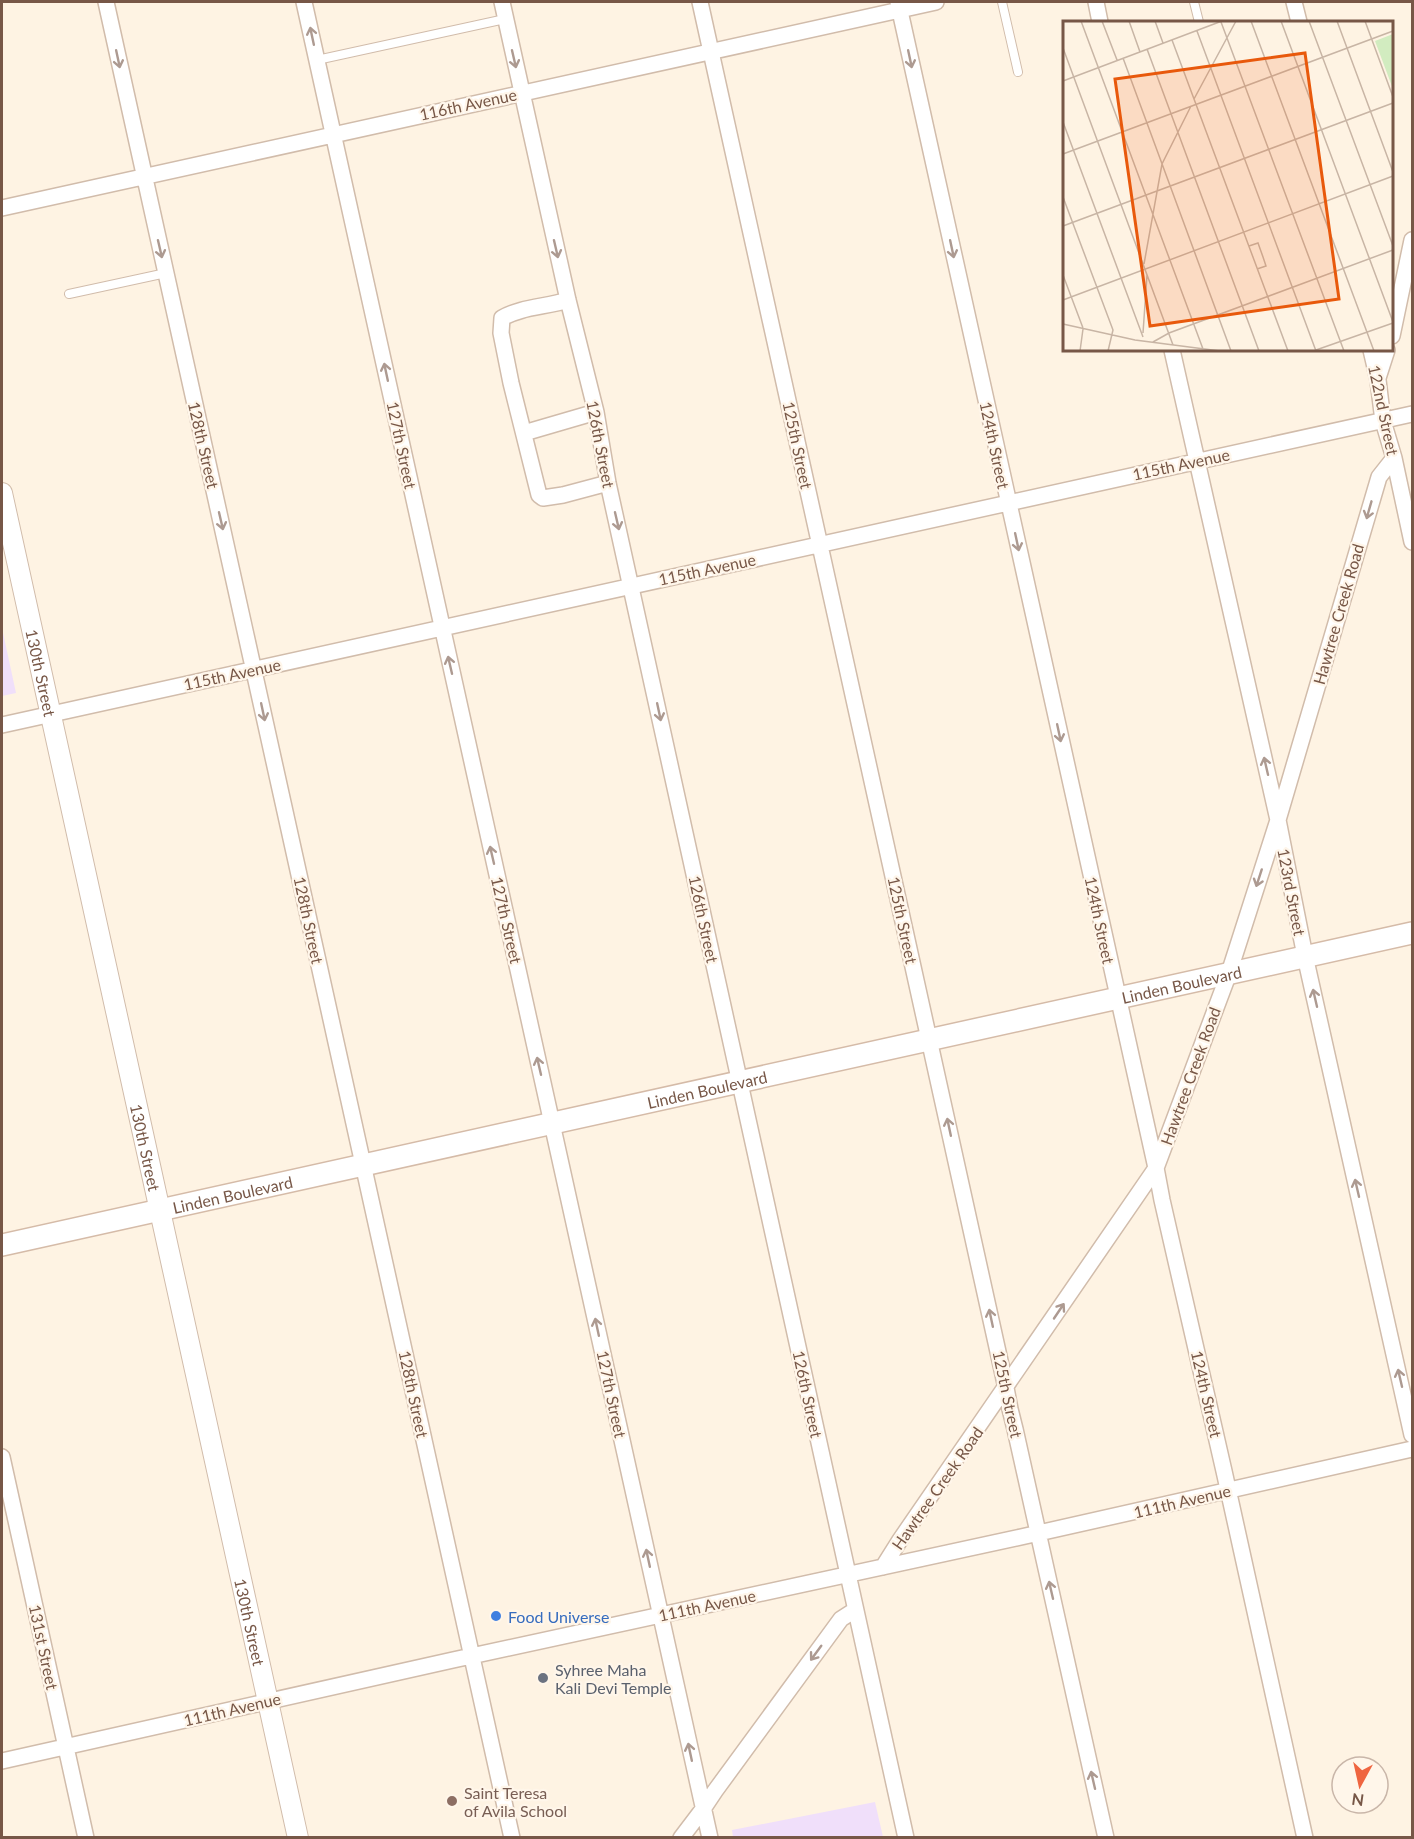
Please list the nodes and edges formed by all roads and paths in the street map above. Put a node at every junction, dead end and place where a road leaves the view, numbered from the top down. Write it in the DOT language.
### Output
graph roads {
  1 [pos="106,2"];
  2 [pos="304,2"];
  3 [pos="502,2"];
  4 [pos="700,2"];
  5 [pos="936,2"];
  6 [pos="1002,2"];
  7 [pos="1096,2"];
  8 [pos="1194,2"];
  9 [pos="1294,2"];
  10 [pos="899,5"];
  11 [pos="505,19"];
  12 [pos="1100,21"];
  13 [pos="1198,21"];
  14 [pos="1299,21"];
  15 [pos="711,52"];
  16 [pos="317,60"];
  17 [pos="1018,72"];
  18 [pos="522,93"];
  19 [pos="333,134"];
  20 [pos="144,176"];
  21 [pos="2,207"];
  22 [pos="1413,240"];
  23 [pos="166,273"];
  24 [pos="69,294"];
  25 [pos="568,300"];
  26 [pos="1393,331"];
  27 [pos="1172,351"];
  28 [pos="1371,351"];
  29 [pos="1387,351"];
  30 [pos="1378,380"];
  31 [pos="596,412"];
  32 [pos="1413,414"];
  33 [pos="1383,421"];
  34 [pos="524,433"];
  35 [pos="1394,458"];
  36 [pos="1197,461"];
  37 [pos="608,483"];
  38 [pos="2,494"];
  39 [pos="1008,503"];
  40 [pos="1413,542"];
  41 [pos="820,544"];
  42 [pos="631,586"];
  43 [pos="442,628"];
  44 [pos="254,669"];
  45 [pos="51,714"];
  46 [pos="2,725"];
  47 [pos="1278,820"];
  48 [pos="1413,933"];
  49 [pos="1305,957"];
  50 [pos="1229,973"];
  51 [pos="1118,998"];
  52 [pos="929,1040"];
  53 [pos="740,1081"];
  54 [pos="552,1123"];
  55 [pos="363,1165"];
  56 [pos="1156,1168"];
  57 [pos="160,1209"];
  58 [pos="2,1245"];
  59 [pos="1006,1388"];
  60 [pos="1413,1435"];
  61 [pos="1413,1449"];
  62 [pos="2,1457"];
  63 [pos="1229,1491"];
  64 [pos="1038,1533"];
  65 [pos="883,1567"];
  66 [pos="848,1575"];
  67 [pos="855,1610"];
  68 [pos="661,1615"];
  69 [pos="472,1656"];
  70 [pos="268,1701"];
  71 [pos="66,1747"];
  72 [pos="2,1761"];
  73 [pos="703,1809"];
  74 [pos="86,1838"];
  75 [pos="298,1838"];
  76 [pos="512,1838"];
  77 [pos="681,1838"];
  78 [pos="710,1838"];
  79 [pos="906,1838"];
  80 [pos="1106,1838"];
  81 [pos="1305,1838"];
  1 -- 20 [label="street, 128th Street, one-way"];
  16 -- 2 [label="street, 127th Street, one-way"];
  3 -- 11 [label="street, 126th Street"];
  4 -- 15 [label="street, 125th Street"];
  5 -- 10 [label="street, 116th Avenue"];
  6 -- 17 [label="lane"];
  7 -- 12 [label="street"];
  8 -- 13 [label="lane"];
  9 -- 14 [label="street"];
  10 -- 15 [label="street, 116th Avenue"];
  10 -- 39 [label="street, 124th Street, one-way"];
  11 -- 16 [label="lane"];
  11 -- 18 [label="street, 126th Street, one-way"];
  15 -- 18 [label="street, 116th Avenue"];
  15 -- 41 [label="street, 125th Street"];
  16 -- 19 [label="street, 127th Street"];
  18 -- 19 [label="street, 116th Avenue"];
  18 -- 25 [label="street, 126th Street, one-way"];
  19 -- 20 [label="street, 116th Avenue"];
  43 -- 19 [label="street, 127th Street, one-way"];
  20 -- 21 [label="street, 116th Avenue"];
  20 -- 23 [label="street, 128th Street, one-way"];
  22 -- 26 [label="street"];
  23 -- 24 [label="lane"];
  23 -- 44 [label="street, 128th Street, one-way"];
  25 -- 31 [label="street, 126th Street"];
  25 -- 34 [label="street"];
  27 -- 36 [label="street, 123rd Street"];
  28 -- 30 [label="street, 122nd Street"];
  29 -- 30 [label="street"];
  30 -- 33 [label="street, 122nd Street"];
  31 -- 34 [label="street"];
  31 -- 37 [label="street, 126th Street"];
  32 -- 33 [label="street, 115th Avenue"];
  33 -- 35 [label="street, 122nd Street"];
  33 -- 36 [label="street, 115th Avenue"];
  34 -- 37 [label="street"];
  35 -- 40 [label="street, 122nd Street"];
  35 -- 47 [label="street, Hawtree Creek Road, one-way"];
  36 -- 39 [label="street, 115th Avenue"];
  47 -- 36 [label="street, 123rd Street, one-way"];
  37 -- 42 [label="street, 126th Street, one-way"];
  38 -- 45 [label="street, 130th Street"];
  39 -- 41 [label="street, 115th Avenue"];
  39 -- 51 [label="street, 124th Street, one-way"];
  41 -- 42 [label="street, 115th Avenue"];
  41 -- 52 [label="street, 125th Street"];
  42 -- 43 [label="street, 115th Avenue"];
  42 -- 53 [label="street, 126th Street, one-way"];
  43 -- 44 [label="street, 115th Avenue"];
  54 -- 43 [label="street, 127th Street, one-way"];
  44 -- 45 [label="street, 115th Avenue"];
  44 -- 55 [label="street, 128th Street, one-way"];
  45 -- 46 [label="street, 115th Avenue"];
  45 -- 57 [label="street, 130th Street"];
  47 -- 49 [label="street, 123rd Street"];
  47 -- 50 [label="street, Hawtree Creek Road, one-way"];
  48 -- 49 [label="main road, Linden Boulevard"];
  49 -- 50 [label="main road, Linden Boulevard"];
  60 -- 49 [label="street, 123rd Street, one-way"];
  50 -- 51 [label="main road, Linden Boulevard"];
  50 -- 56 [label="street, Hawtree Creek Road"];
  51 -- 52 [label="main road, Linden Boulevard"];
  51 -- 56 [label="street, 124th Street"];
  52 -- 53 [label="main road, Linden Boulevard"];
  59 -- 52 [label="street, 125th Street, one-way"];
  53 -- 54 [label="main road, Linden Boulevard"];
  53 -- 66 [label="street, 126th Street"];
  54 -- 55 [label="main road, Linden Boulevard"];
  68 -- 54 [label="street, 127th Street, one-way"];
  55 -- 57 [label="main road, Linden Boulevard"];
  55 -- 69 [label="street, 128th Street"];
  59 -- 56 [label="street, Hawtree Creek Road, one-way"];
  56 -- 63 [label="street, 124th Street"];
  57 -- 58 [label="main road, Linden Boulevard"];
  57 -- 70 [label="street, 130th Street"];
  59 -- 64 [label="street, 125th Street"];
  59 -- 65 [label="street, Hawtree Creek Road"];
  61 -- 63 [label="street, 111th Avenue"];
  62 -- 71 [label="street, 131st Street"];
  63 -- 64 [label="street, 111th Avenue"];
  63 -- 81 [label="street, 124th Street"];
  64 -- 65 [label="street, 111th Avenue"];
  80 -- 64 [label="street, 125th Street, one-way"];
  65 -- 66 [label="street, 111th Avenue"];
  66 -- 67 [label="street, 126th Street"];
  66 -- 68 [label="street, 111th Avenue"];
  67 -- 73 [label="street, one-way"];
  67 -- 79 [label="street, 126th Street"];
  68 -- 69 [label="street, 111th Avenue"];
  73 -- 68 [label="street, 127th Street, one-way"];
  69 -- 70 [label="street, 111th Avenue"];
  69 -- 76 [label="street, 128th Street"];
  70 -- 71 [label="street, 111th Avenue"];
  70 -- 75 [label="street, 130th Street"];
  71 -- 72 [label="street, 111th Avenue"];
  71 -- 74 [label="street, 131st Street"];
  73 -- 77 [label="street"];
  73 -- 78 [label="street, 127th Street"];
}
